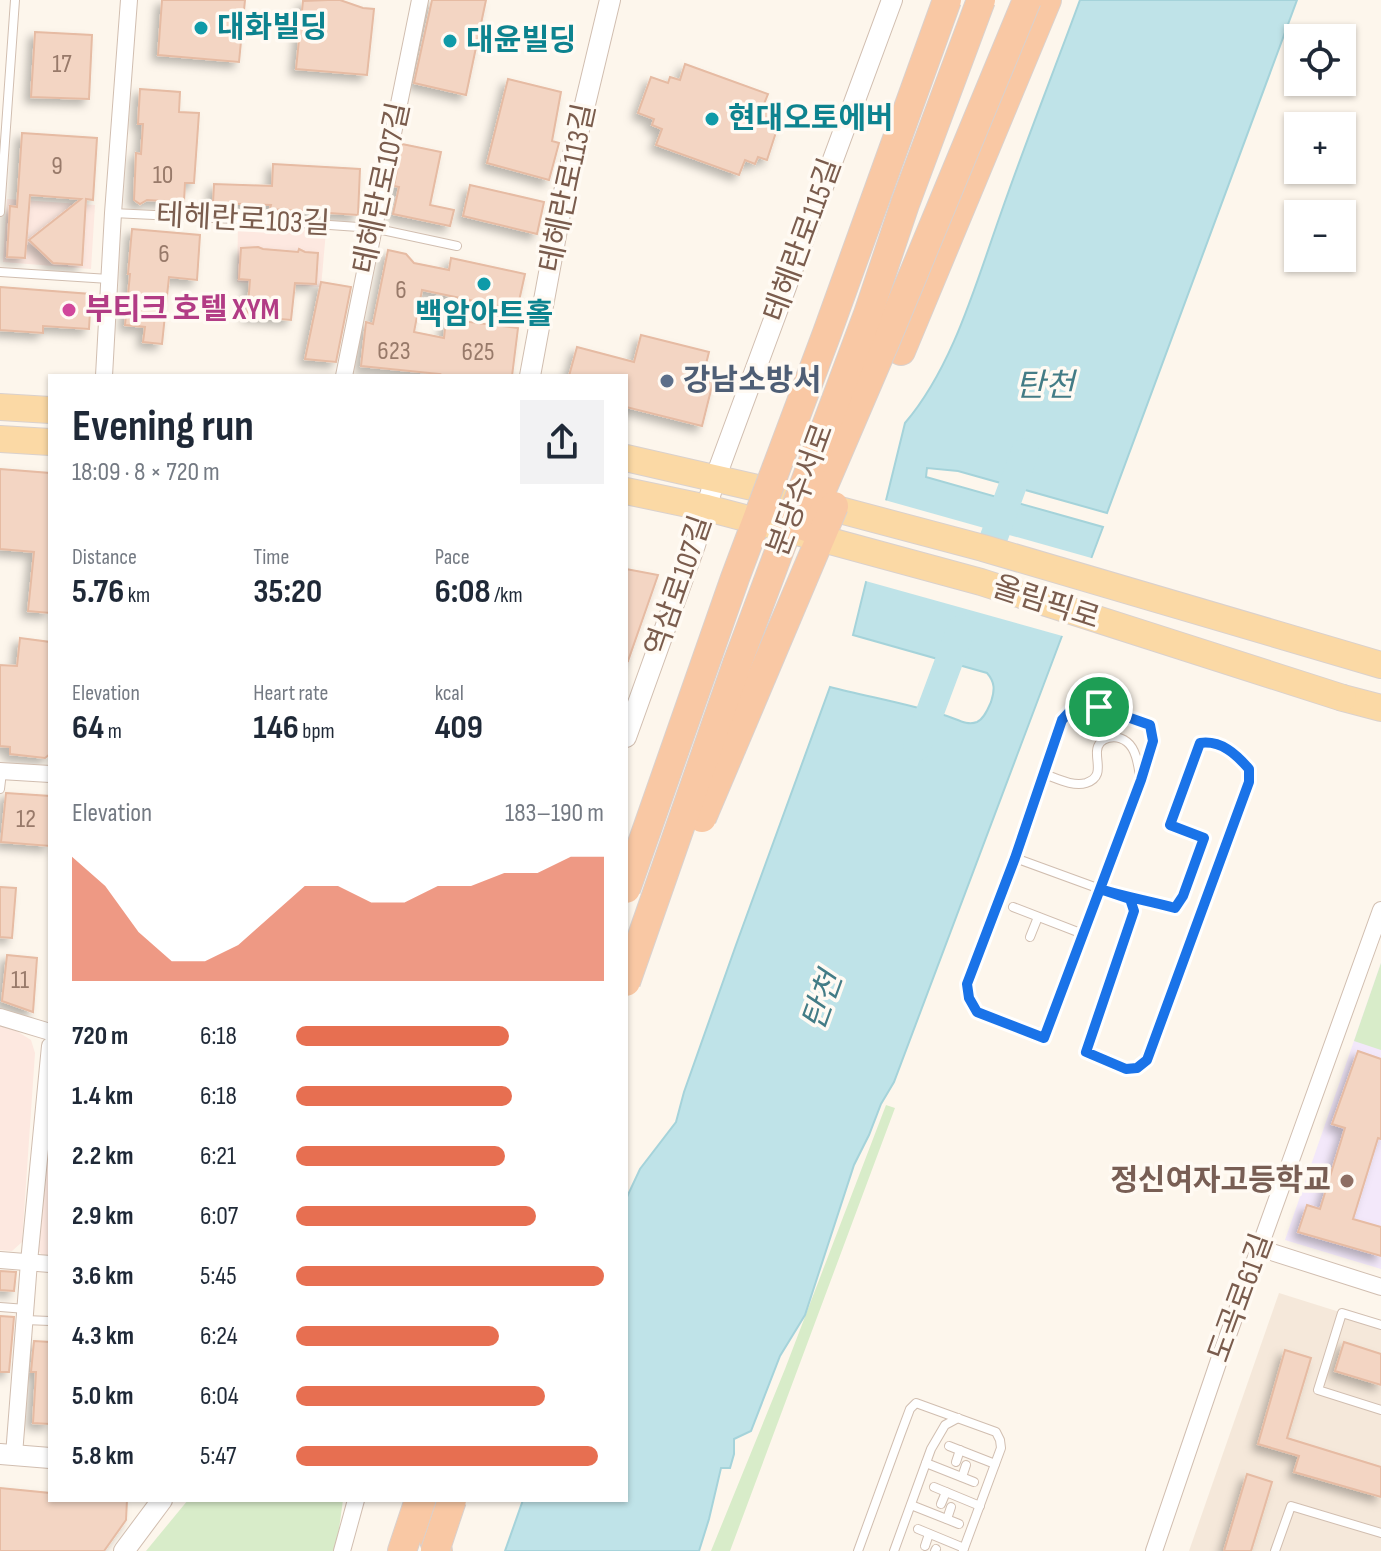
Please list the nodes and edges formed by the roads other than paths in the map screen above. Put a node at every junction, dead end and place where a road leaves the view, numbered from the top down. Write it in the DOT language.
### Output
graph roads {
  1 [pos="15,0"];
  2 [pos="129,0"];
  3 [pos="420,0"];
  4 [pos="610,0"];
  5 [pos="892,0"];
  6 [pos="947,0"];
  7 [pos="981,0"];
  8 [pos="1027,0"];
  9 [pos="1047,0"];
  10 [pos="0,212"];
  11 [pos="113,213"];
  12 [pos="373,228"];
  13 [pos="457,246"];
  14 [pos="0,272"];
  15 [pos="109,279"];
  16 [pos="104,374"];
  17 [pos="344,374"];
  18 [pos="530,374"];
  19 [pos="0,407"];
  20 [pos="48,410"];
  21 [pos="0,439"];
  22 [pos="48,442"];
  23 [pos="628,458"];
  24 [pos="715,479"];
  25 [pos="628,491"];
  26 [pos="707,508"];
  27 [pos="737,664"];
  28 [pos="1381,665"];
  29 [pos="1381,708"];
  30 [pos="628,731"];
  31 [pos="1,772"];
  32 [pos="48,774"];
  33 [pos="1044,774"];
  34 [pos="1141,780"];
  35 [pos="0,789"];
  36 [pos="1015,858"];
  37 [pos="628,883"];
  38 [pos="1100,889"];
  39 [pos="655,898"];
  40 [pos="1130,899"];
  41 [pos="1013,907"];
  42 [pos="1381,910"];
  43 [pos="1038,917"];
  44 [pos="1083,934"];
  45 [pos="1030,937"];
  46 [pos="628,976"];
  47 [pos="0,1017"];
  48 [pos="48,1031"];
  49 [pos="48,1067"];
  50 [pos="1259,1248"];
  51 [pos="0,1260"];
  52 [pos="29,1262"];
  53 [pos="48,1264"];
  54 [pos="1381,1287"];
  55 [pos="0,1307"];
  56 [pos="26,1314"];
  57 [pos="48,1320"];
  58 [pos="1381,1325"];
  59 [pos="1381,1410"];
  60 [pos="959,1418"];
  61 [pos="949,1446"];
  62 [pos="960,1450"];
  63 [pos="7,1455"];
  64 [pos="48,1458"];
  65 [pos="956,1462"];
  66 [pos="926,1463"];
  67 [pos="995,1464"];
  68 [pos="966,1465"];
  69 [pos="962,1477"];
  70 [pos="974,1482"];
  71 [pos="934,1487"];
  72 [pos="946,1492"];
  73 [pos="355,1502"];
  74 [pos="418,1502"];
  75 [pos="420,1502"];
  76 [pos="451,1502"];
  77 [pos="941,1504"];
  78 [pos="911,1505"];
  79 [pos="980,1506"];
  80 [pos="951,1507"];
  81 [pos="146,1510"];
  82 [pos="947,1519"];
  83 [pos="959,1524"];
  84 [pos="918,1529"];
  85 [pos="1381,1533"];
  86 [pos="929,1534"];
  87 [pos="925,1546"];
  88 [pos="964,1549"];
  89 [pos="897,1550"];
  90 [pos="124,1551"];
  91 [pos="342,1551"];
  92 [pos="402,1551"];
  93 [pos="436,1551"];
  94 [pos="858,1551"];
  95 [pos="1154,1551"];
  96 [pos="1275,1551"];
  1 -- 10 [label="lane"];
  2 -- 11 [label="street, 테헤란로103길"];
  3 -- 12 [label="street, 테헤란로107길"];
  4 -- 18 [label="street, 테헤란로113길"];
  5 -- 24 [label="street, 테헤란로115길"];
  6 -- 37 [label="highway, 분당수서로, bridge"];
  7 -- 27 [label="highway, 분당수서로, bridge"];
  8 -- 27 [label="highway, bridge"];
  9 -- 39 [label="highway, bridge"];
  11 -- 12 [label="lane, 테헤란로103길"];
  11 -- 15 [label="street, 테헤란로103길"];
  12 -- 13 [label="lane, 테헤란로103길"];
  12 -- 17 [label="street, 테헤란로107길"];
  14 -- 15 [label="lane"];
  15 -- 16 [label="street, 테헤란로103길"];
  19 -- 20 [label="main road"];
  21 -- 22 [label="main road"];
  23 -- 24 [label="main road, 올림픽로"];
  24 -- 26 [label="street, 역삼로107길"];
  24 -- 28 [label="main road, 올림픽로, bridge"];
  25 -- 26 [label="main road, 올림픽로"];
  26 -- 29 [label="main road, 올림픽로, bridge"];
  26 -- 30 [label="street, 역삼로107길"];
  27 -- 39 [label="highway, 분당수서로, bridge"];
  31 -- 32 [label="street"];
  31 -- 35 [label="lane"];
  33 -- 34 [label="lane"];
  33 -- 34 [label="lane"];
  33 -- 36 [label="lane"];
  34 -- 38 [label="lane"];
  36 -- 38 [label="lane"];
  36 -- 44 [label="lane"];
  38 -- 40 [label="lane"];
  38 -- 44 [label="lane"];
  39 -- 46 [label="highway, 분당수서로, bridge"];
  40 -- 40 [label="lane"];
  41 -- 43 [label="lane"];
  42 -- 50 [label="street, 도곡로61길"];
  43 -- 44 [label="lane"];
  43 -- 45 [label="lane"];
  47 -- 48 [label="street"];
  49 -- 52 [label="street"];
  50 -- 54 [label="street"];
  50 -- 95 [label="street, 도곡로61길"];
  51 -- 52 [label="street"];
  52 -- 53 [label="street"];
  52 -- 56 [label="street"];
  55 -- 56 [label="lane"];
  56 -- 57 [label="lane"];
  56 -- 63 [label="street"];
  58 -- 59 [label="lane"];
  60 -- 66 [label="lane"];
  60 -- 67 [label="lane"];
  60 -- 94 [label="lane"];
  61 -- 62 [label="lane"];
  62 -- 65 [label="lane"];
  62 -- 67 [label="lane"];
  63 -- 64 [label="street"];
  66 -- 69 [label="lane"];
  66 -- 78 [label="lane"];
  67 -- 79 [label="lane"];
  68 -- 69 [label="lane"];
  69 -- 70 [label="lane"];
  71 -- 72 [label="lane"];
  72 -- 77 [label="lane"];
  72 -- 79 [label="lane"];
  73 -- 91 [label="street"];
  74 -- 92 [label="highway"];
  75 -- 93 [label="highway"];
  76 -- 93 [label="highway, bridge"];
  78 -- 82 [label="lane"];
  78 -- 89 [label="lane"];
  79 -- 88 [label="lane"];
  80 -- 82 [label="lane"];
  81 -- 90 [label="street"];
  82 -- 83 [label="lane"];
  84 -- 86 [label="lane"];
  85 -- 96 [label="lane"];
  86 -- 87 [label="lane"];
  86 -- 88 [label="lane"];
}
